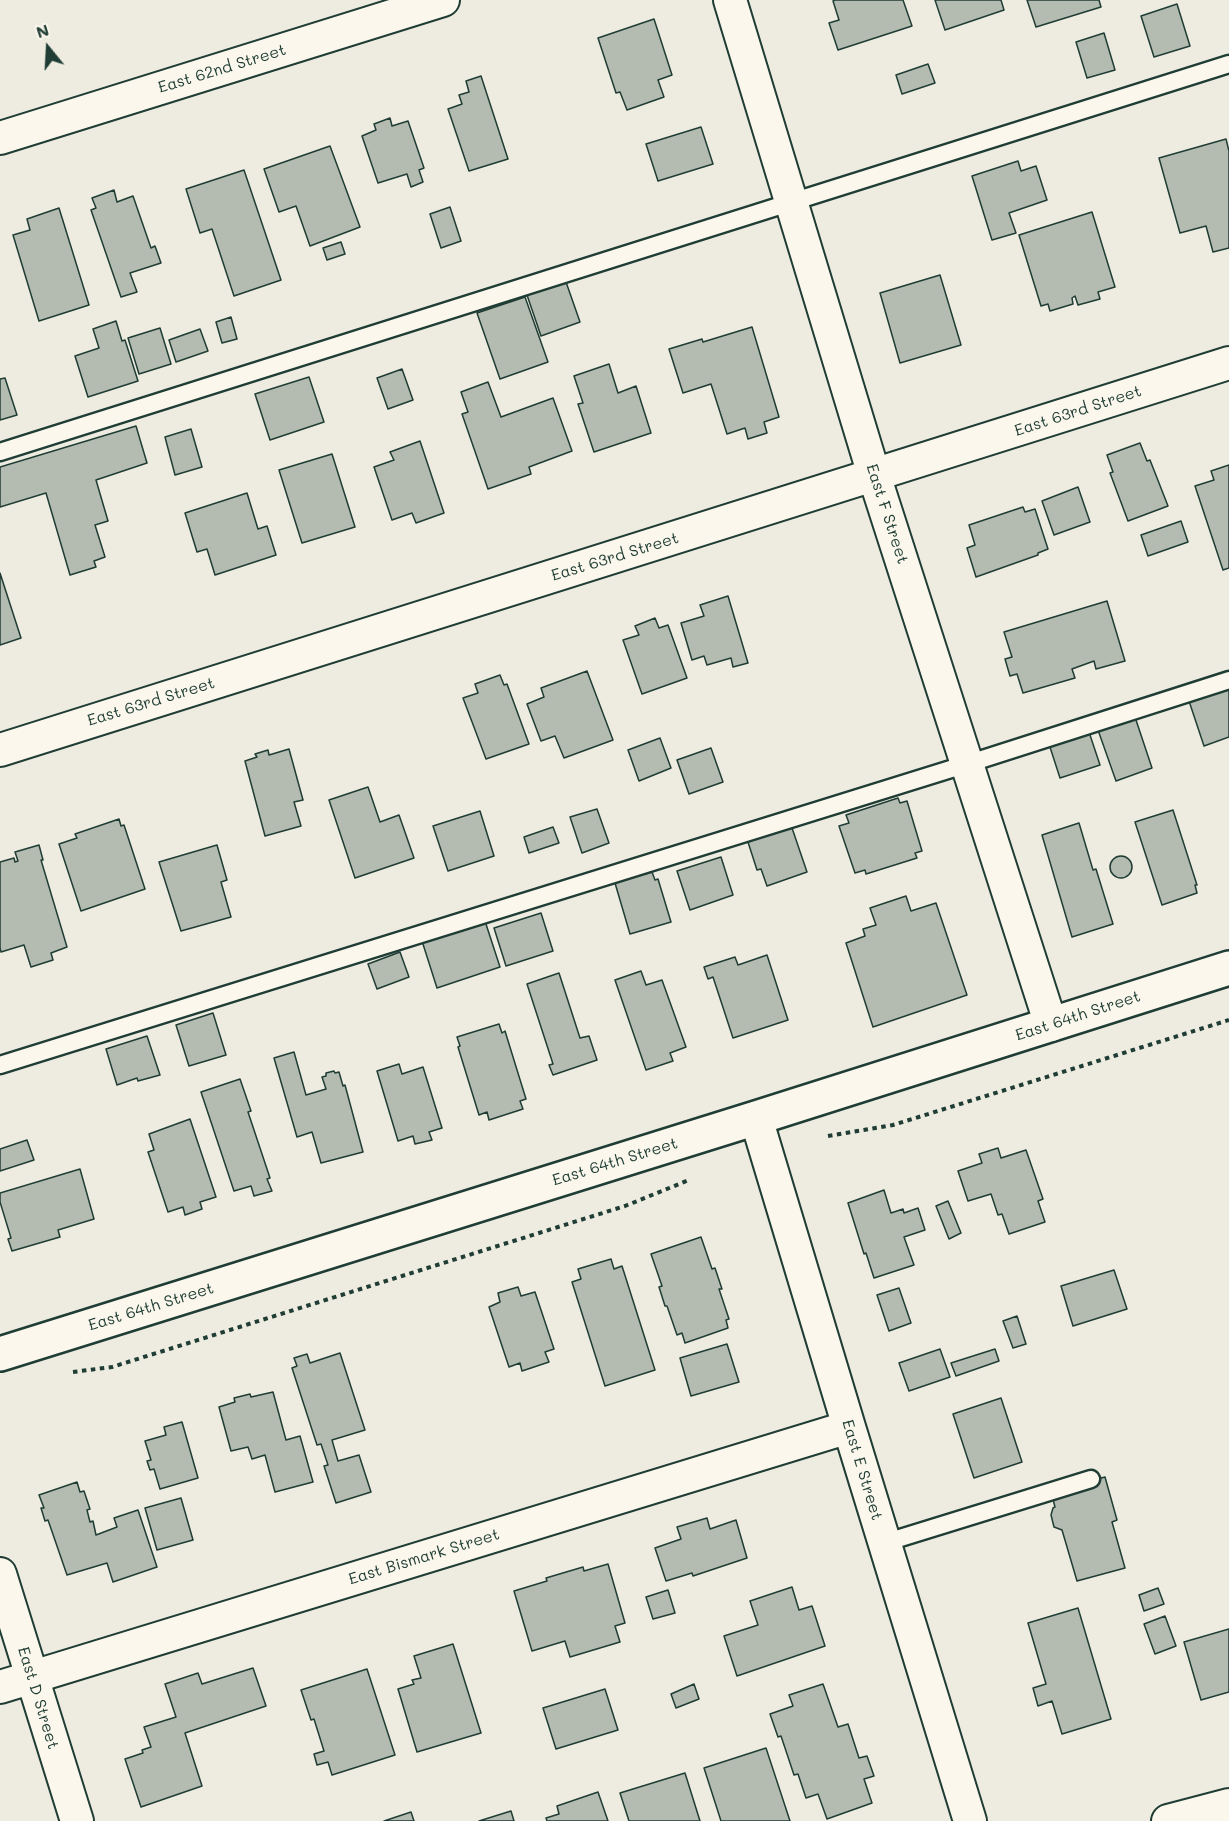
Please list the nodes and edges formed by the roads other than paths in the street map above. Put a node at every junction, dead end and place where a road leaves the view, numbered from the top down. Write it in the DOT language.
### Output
graph roads {
  1 [pos="443,0"];
  2 [pos="730,0"];
  3 [pos="1229,64"];
  4 [pos="0,138"];
  5 [pos="791,202"];
  6 [pos="1229,363"];
  7 [pos="0,452"];
  8 [pos="874,475"];
  9 [pos="1229,680"];
  10 [pos="0,750"];
  11 [pos="967,764"];
  12 [pos="1229,968"];
  13 [pos="1051,1025"];
  14 [pos="0,1065"];
  15 [pos="756,1118"];
  16 [pos="0,1354"];
  17 [pos="849,1427"];
  18 [pos="1091,1479"];
  19 [pos="884,1543"];
  20 [pos="0,1574"];
  21 [pos="32,1677"];
  22 [pos="0,1687"];
  23 [pos="1229,1805"];
  24 [pos="77,1821"];
  25 [pos="970,1821"];
  26 [pos="1168,1821"];
  1 -- 4 [label="street, East 62nd Street"];
  2 -- 5 [label="street, East F Street"];
  3 -- 5 [label="lane"];
  5 -- 7 [label="lane"];
  5 -- 8 [label="street, East F Street"];
  6 -- 8 [label="street, East 63rd Street"];
  8 -- 10 [label="street, East 63rd Street"];
  8 -- 11 [label="street, East F Street"];
  9 -- 11 [label="lane"];
  11 -- 13 [label="street, East F Street"];
  11 -- 14 [label="lane"];
  12 -- 13 [label="street, East 64th Street"];
  13 -- 15 [label="street, East 64th Street"];
  15 -- 16 [label="street, East 64th Street"];
  15 -- 17 [label="street, East E Street"];
  17 -- 19 [label="street, East E Street"];
  17 -- 21 [label="street, East Bismark Street"];
  18 -- 19 [label="lane"];
  19 -- 25 [label="street, East E Street"];
  20 -- 21 [label="street, East D Street"];
  21 -- 22 [label="street, East Bismark Street"];
  21 -- 24 [label="street, East D Street"];
  23 -- 26 [label="street"];
}
